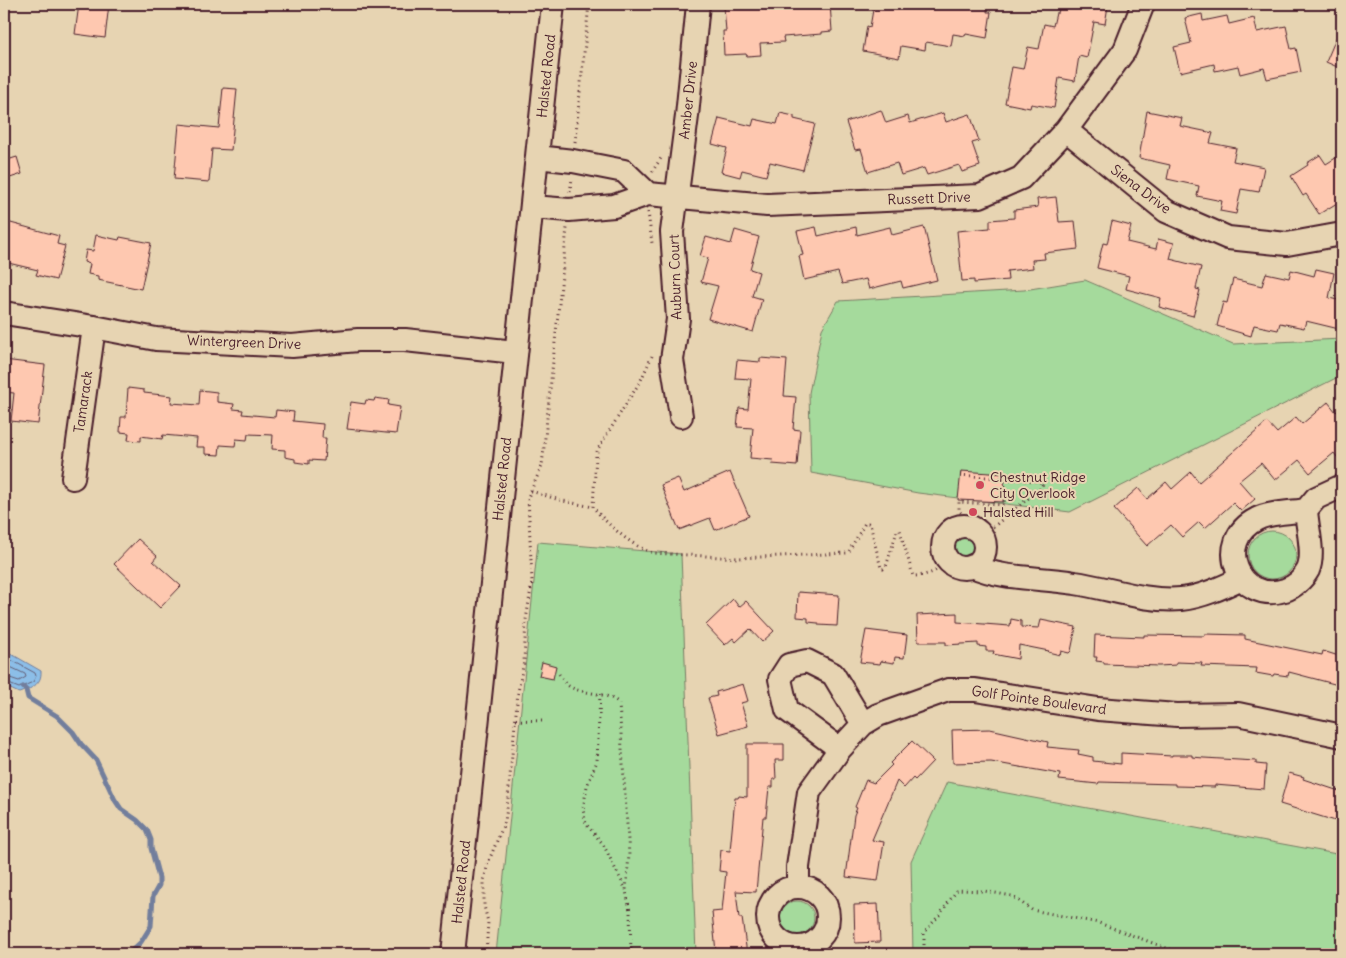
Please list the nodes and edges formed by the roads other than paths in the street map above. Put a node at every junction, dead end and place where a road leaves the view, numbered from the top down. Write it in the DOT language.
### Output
graph roads {
  1 [pos="553,4"];
  2 [pos="698,4"];
  3 [pos="1143,4"];
  4 [pos="1066,130"];
  5 [pos="537,156"];
  6 [pos="648,194"];
  7 [pos="677,197"];
  8 [pos="532,207"];
  9 [pos="1342,234"];
  10 [pos="4,313"];
  11 [pos="94,326"];
  12 [pos="515,352"];
  13 [pos="681,416"];
  14 [pos="73,478"];
  15 [pos="1342,486"];
  16 [pos="1306,510"];
  17 [pos="972,566"];
  18 [pos="1242,578"];
  19 [pos="863,724"];
  20 [pos="1342,736"];
  21 [pos="840,749"];
  22 [pos="798,887"];
  23 [pos="784,950"];
  24 [pos="454,954"];
  1 -- 5 [label="street, Halsted Road"];
  2 -- 7 [label="street, Amber Drive"];
  3 -- 4 [label="street, Russett Drive"];
  4 -- 7 [label="street, Russett Drive"];
  4 -- 9 [label="street, Siena Drive"];
  5 -- 6 [label="street"];
  5 -- 8 [label="street, Halsted Road"];
  6 -- 7 [label="street, Russett Drive"];
  6 -- 8 [label="street, Russett Drive"];
  7 -- 13 [label="street, Auburn Court"];
  8 -- 12 [label="street, Halsted Road"];
  10 -- 11 [label="street, Wintergreen Drive"];
  11 -- 12 [label="street, Wintergreen Drive"];
  11 -- 14 [label="street, Tamarack"];
  12 -- 24 [label="street, Halsted Road"];
  15 -- 16 [label="street"];
  16 -- 18 [label="street"];
  16 -- 18 [label="street"];
  17 -- 17 [label="street"];
  17 -- 18 [label="street"];
  19 -- 20 [label="street, Golf Pointe Boulevard"];
  19 -- 21 [label="street, Golf Pointe Boulevard"];
  19 -- 21 [label="street"];
  21 -- 22 [label="street, Golf Pointe Boulevard"];
  22 -- 23 [label="street"];
  22 -- 23 [label="street"];
}
